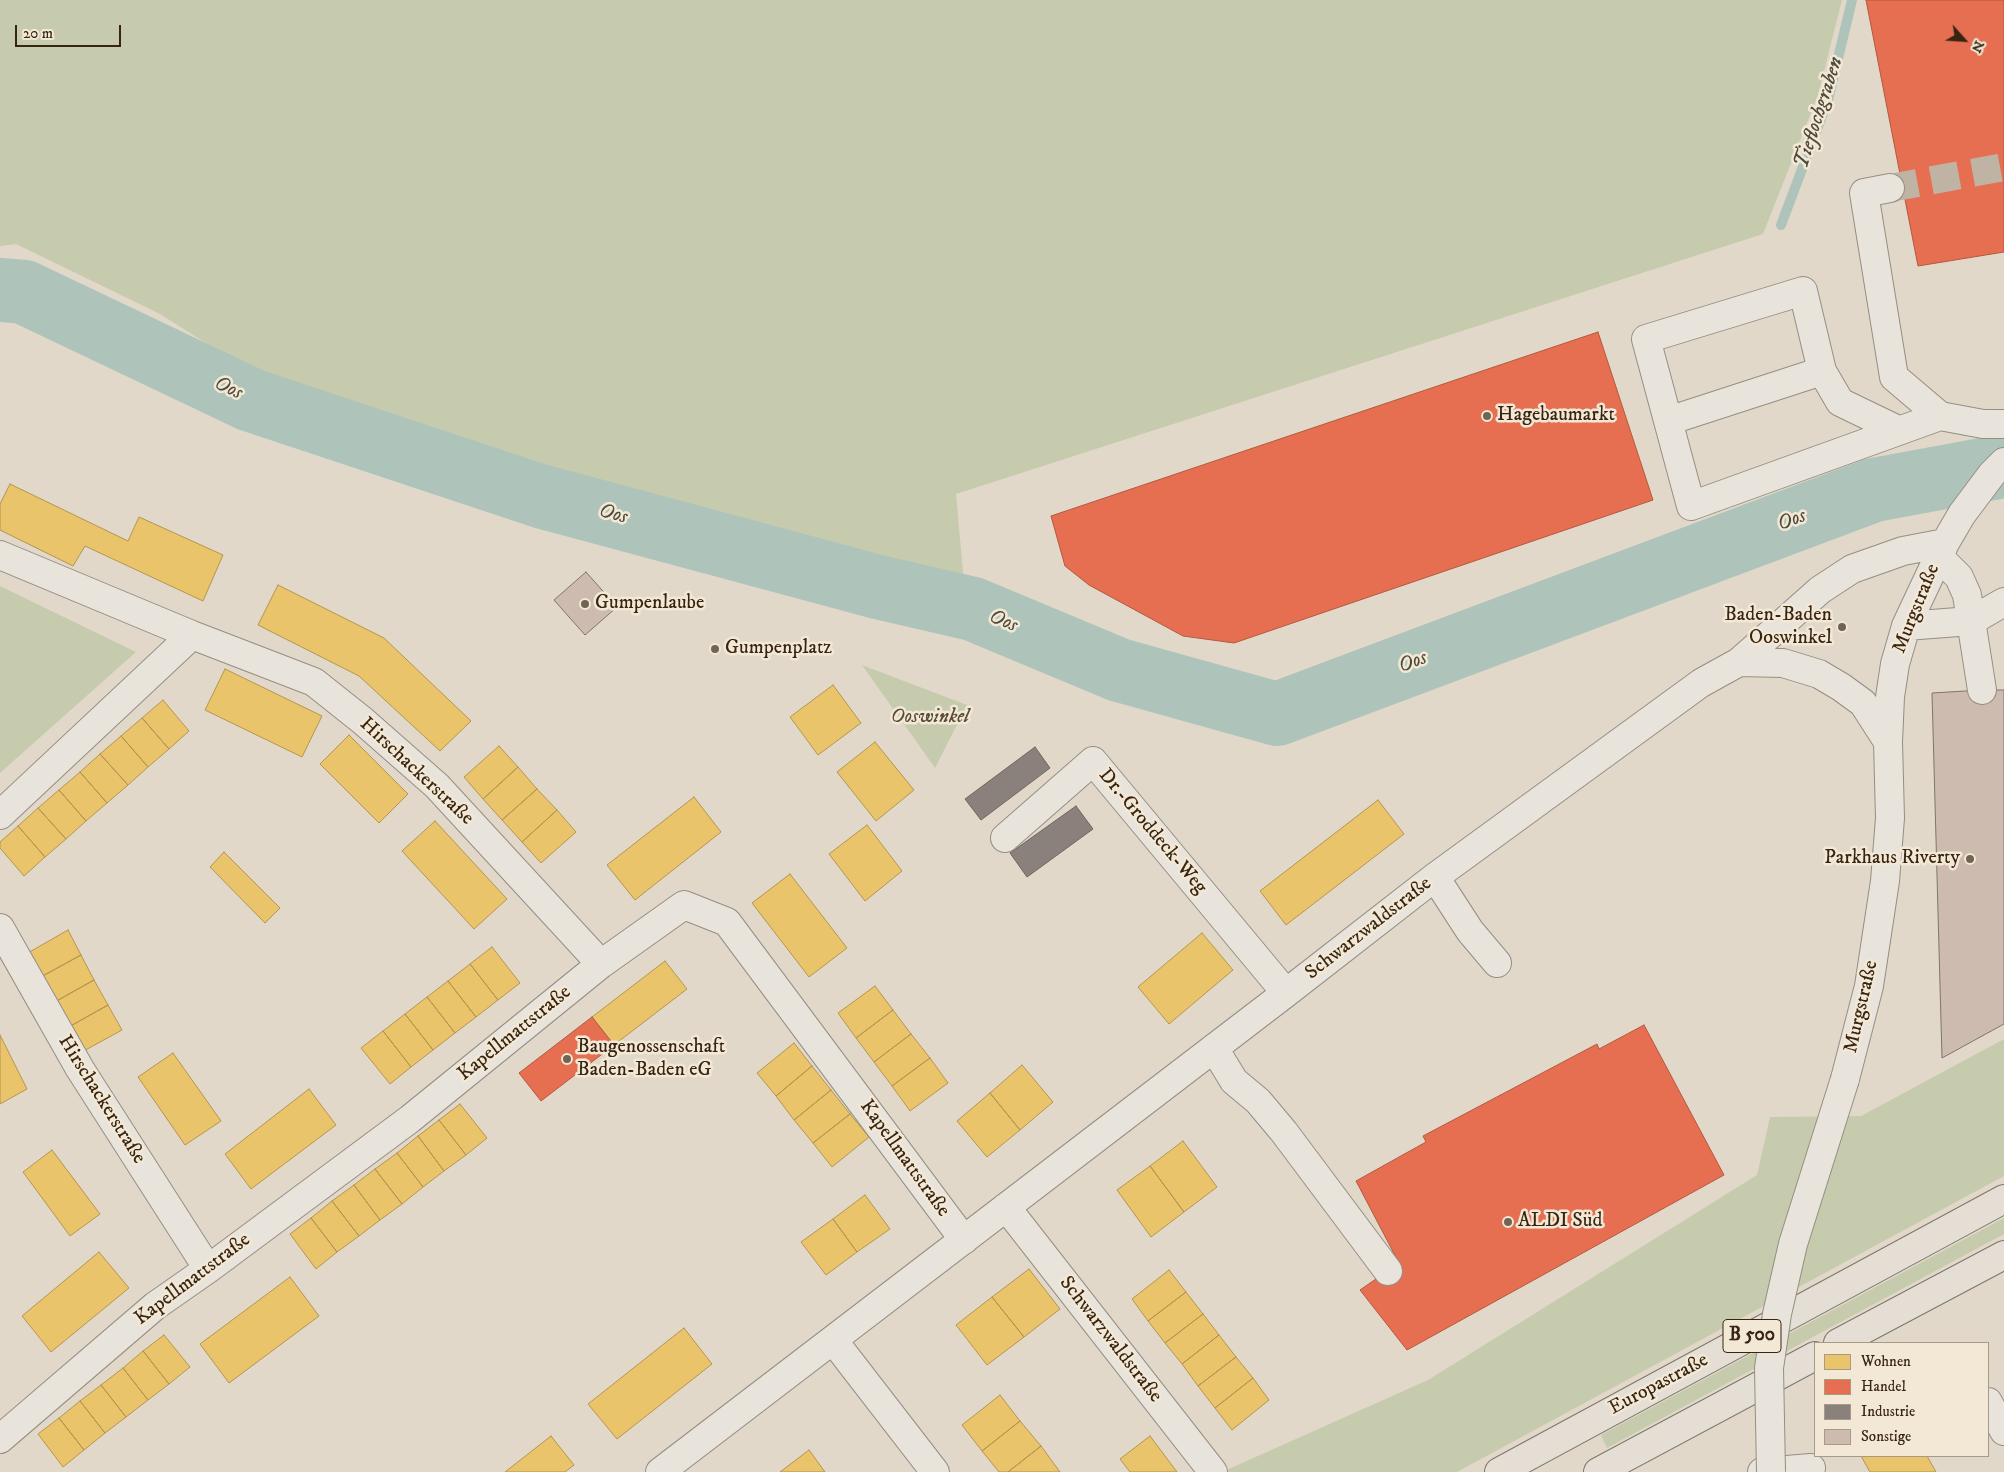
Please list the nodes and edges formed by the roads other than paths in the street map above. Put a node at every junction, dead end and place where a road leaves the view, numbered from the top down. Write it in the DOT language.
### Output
graph roads {
  1 [pos="1890,188"];
  2 [pos="1822,370"];
  3 [pos="1940,416"];
  4 [pos="1668,421"];
  5 [pos="2004,424"];
  6 [pos="1898,430"];
  7 [pos="2004,462"];
  8 [pos="1941,550"];
  9 [pos="0,555"];
  10 [pos="2004,602"];
  11 [pos="1971,621"];
  12 [pos="1906,626"];
  13 [pos="192,635"];
  14 [pos="1739,662"];
  15 [pos="1982,690"];
  16 [pos="1888,742"];
  17 [pos="0,815"];
  18 [pos="1005,838"];
  19 [pos="1435,877"];
  20 [pos="0,928"];
  21 [pos="1497,963"];
  22 [pos="601,964"];
  23 [pos="1286,993"];
  24 [pos="1214,1048"];
  25 [pos="2004,1199"];
  26 [pos="1006,1207"];
  27 [pos="964,1240"];
  28 [pos="2004,1255"];
  29 [pos="208,1269"];
  30 [pos="1388,1271"];
  31 [pos="833,1340"];
  32 [pos="1840,1342"];
  33 [pos="1814,1357"];
  34 [pos="1989,1404"];
  35 [pos="2004,1431"];
  36 [pos="0,1439"];
  37 [pos="1813,1462"];
  38 [pos="660,1472"];
  39 [pos="935,1472"];
  40 [pos="1214,1472"];
  41 [pos="1499,1472"];
  42 [pos="1598,1472"];
  43 [pos="1762,1472"];
  44 [pos="1771,1472"];
  1 -- 3 [label="street"];
  2 -- 4 [label="street"];
  2 -- 4 [label="street"];
  2 -- 6 [label="street"];
  3 -- 5 [label="street"];
  3 -- 6 [label="street"];
  4 -- 6 [label="street"];
  7 -- 8 [label="street"];
  8 -- 11 [label="street"];
  8 -- 12 [label="street, Murgstraße"];
  8 -- 14 [label="street, Schwarzwaldstraße"];
  9 -- 13 [label="street, Hirschackerstraße"];
  10 -- 11 [label="street"];
  11 -- 12 [label="street"];
  11 -- 15 [label="street"];
  12 -- 16 [label="street, Murgstraße"];
  13 -- 17 [label="street"];
  13 -- 22 [label="street, Hirschackerstraße"];
  14 -- 16 [label="street"];
  14 -- 19 [label="street, Schwarzwaldstraße"];
  16 -- 44 [label="street, Murgstraße, bridge"];
  18 -- 23 [label="street, Dr.-Groddeck-Weg"];
  19 -- 21 [label="street"];
  19 -- 23 [label="street, Schwarzwaldstraße"];
  20 -- 29 [label="street, Hirschackerstraße"];
  22 -- 27 [label="street, Kapellmattstraße"];
  22 -- 29 [label="street, Kapellmattstraße"];
  23 -- 24 [label="street, Schwarzwaldstraße"];
  24 -- 26 [label="street, Schwarzwaldstraße"];
  24 -- 30 [label="street"];
  25 -- 41 [label="main road, Europastraße / B 500"];
  26 -- 27 [label="street, Schwarzwaldstraße"];
  26 -- 40 [label="street, Schwarzwaldstraße"];
  27 -- 31 [label="street, Schwarzwaldstraße"];
  28 -- 32 [label="main road"];
  29 -- 36 [label="street, Kapellmattstraße"];
  31 -- 38 [label="street, Schwarzwaldstraße"];
  31 -- 39 [label="street"];
  33 -- 42 [label="main road, B 500"];
  34 -- 35 [label="street"];
  37 -- 43 [label="street"];
}
